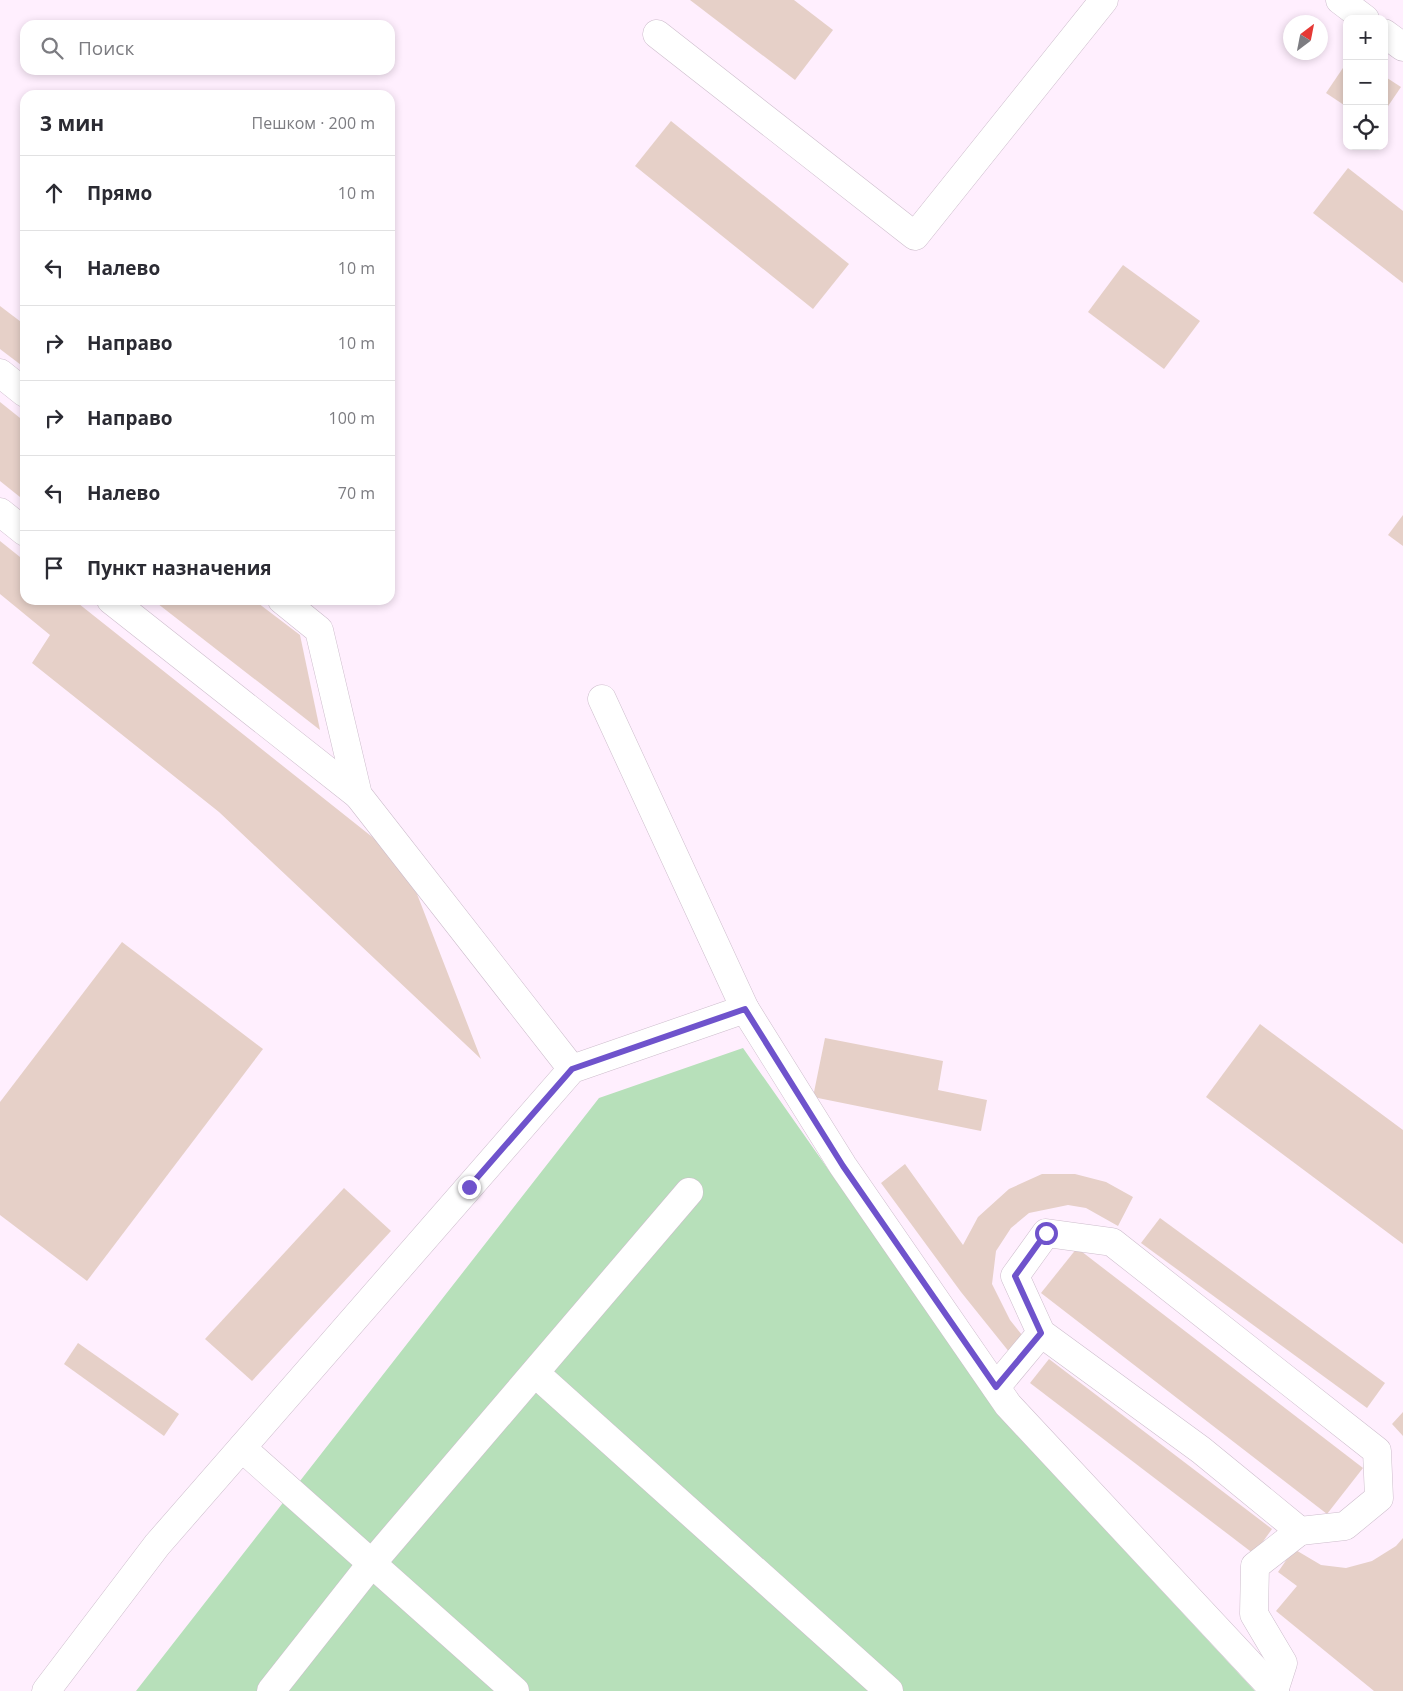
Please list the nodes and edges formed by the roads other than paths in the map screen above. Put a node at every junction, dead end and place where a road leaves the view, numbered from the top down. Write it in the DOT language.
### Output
graph roads {
  1 [pos="1104,0"];
  2 [pos="1340,0"];
  3 [pos="1360,15"];
  4 [pos="657,34"];
  5 [pos="1388,36"];
  6 [pos="1403,47"];
  7 [pos="0,373"];
  8 [pos="20,389"];
  9 [pos="0,512"];
  10 [pos="20,528"];
  11 [pos="117,605"];
  12 [pos="288,605"];
  13 [pos="602,699"];
  14 [pos="358,795"];
  15 [pos="745,1009"];
  16 [pos="572,1069"];
  17 [pos="689,1192"];
  18 [pos="1041,1333"];
  19 [pos="534,1373"];
  20 [pos="996,1387"];
  21 [pos="242,1448"];
  22 [pos="1300,1531"];
  23 [pos="372,1564"];
  24 [pos="46,1691"];
  25 [pos="271,1691"];
  26 [pos="515,1691"];
  27 [pos="889,1691"];
  28 [pos="1275,1691"];
  1 -- 4 [label="lane"];
  2 -- 3 [label="lane"];
  5 -- 6 [label="lane"];
  7 -- 8 [label="lane"];
  9 -- 10 [label="lane"];
  11 -- 14 [label="lane"];
  12 -- 14 [label="lane"];
  13 -- 15 [label="lane"];
  14 -- 16 [label="lane"];
  15 -- 16 [label="lane"];
  15 -- 20 [label="lane"];
  16 -- 21 [label="lane"];
  17 -- 19 [label="lane"];
  18 -- 20 [label="lane"];
  18 -- 22 [label="lane"];
  18 -- 22 [label="lane"];
  19 -- 23 [label="lane"];
  19 -- 27 [label="lane"];
  20 -- 28 [label="lane"];
  21 -- 23 [label="lane"];
  21 -- 24 [label="lane"];
  22 -- 28 [label="lane"];
  23 -- 25 [label="lane"];
  23 -- 26 [label="lane"];
}
